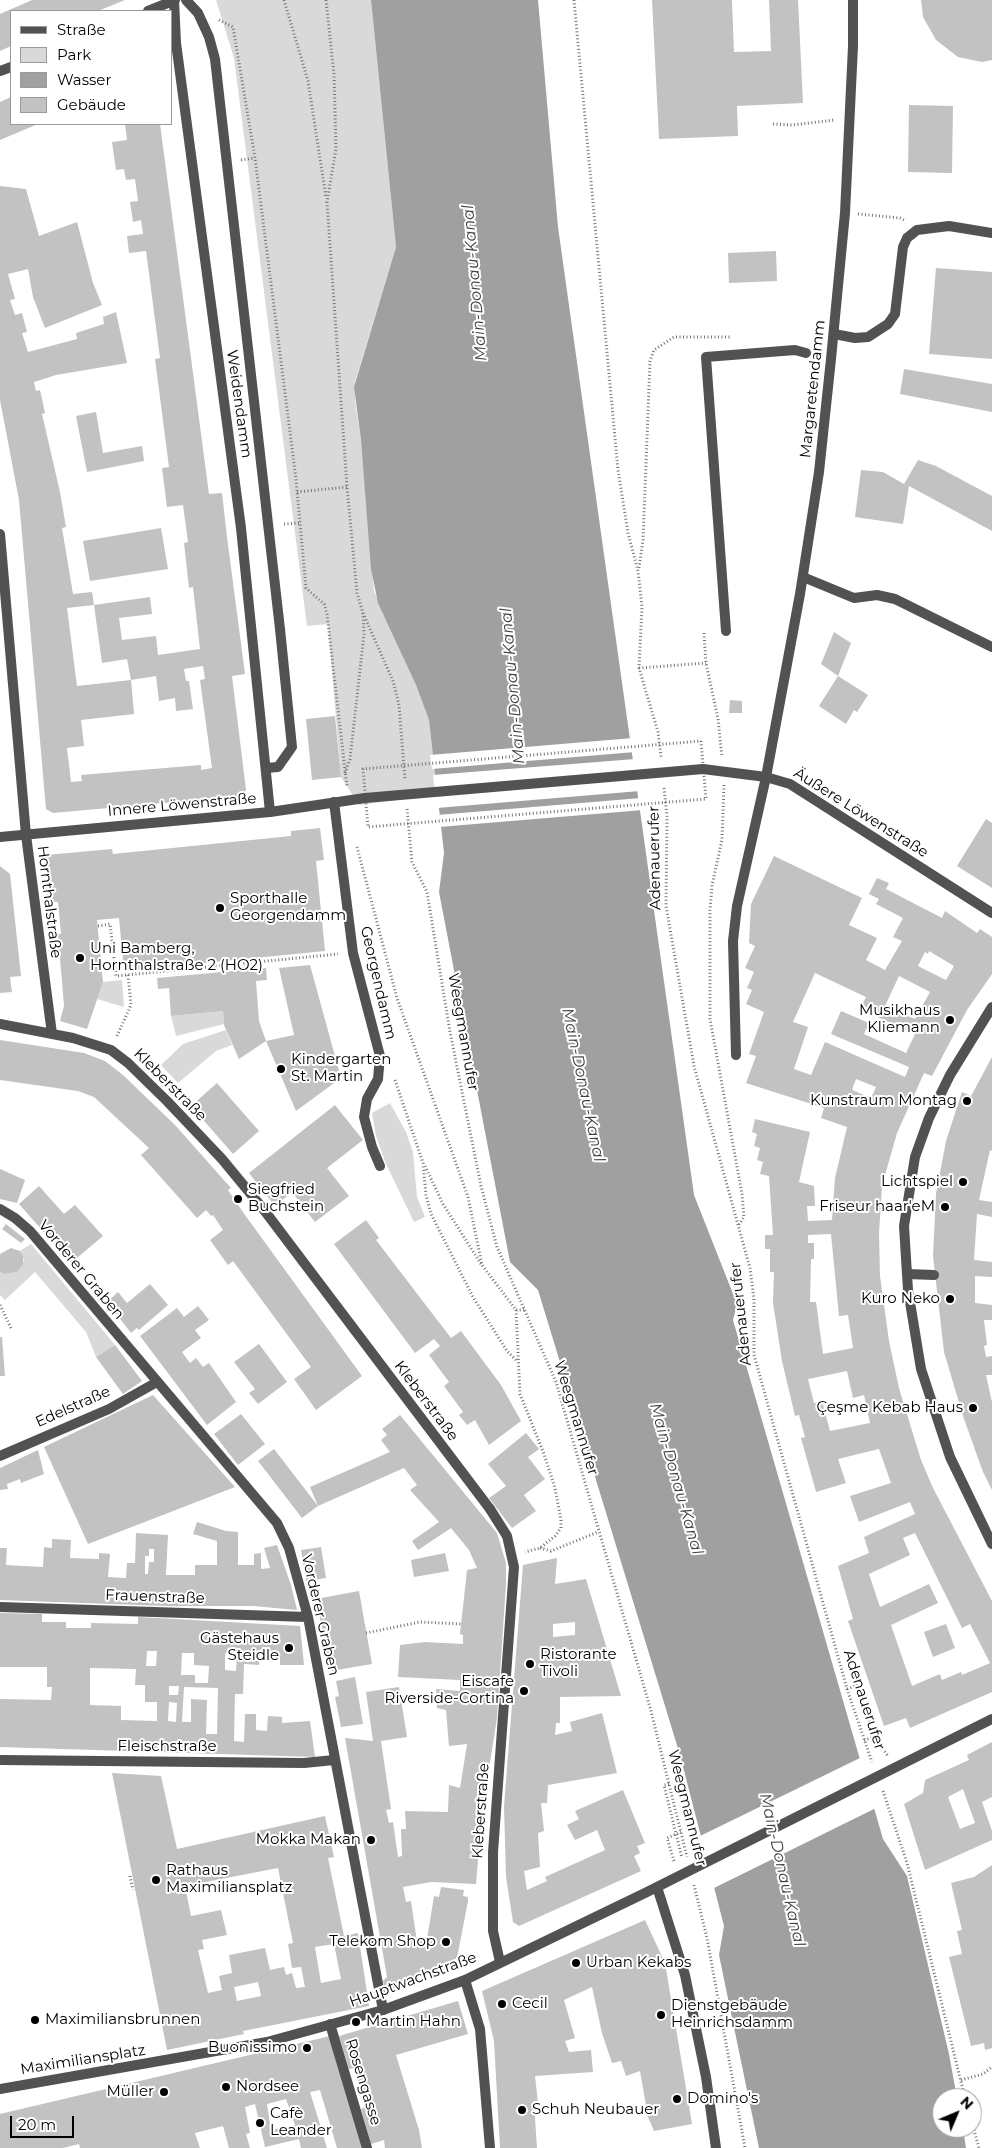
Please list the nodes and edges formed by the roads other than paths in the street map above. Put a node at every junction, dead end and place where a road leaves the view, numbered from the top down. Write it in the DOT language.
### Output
graph roads {
  1 [pos="174,0"];
  2 [pos="186,0"];
  3 [pos="853,0"];
  4 [pos="150,10"];
  5 [pos="992,233"];
  6 [pos="834,334"];
  7 [pos="806,353"];
  8 [pos="0,534"];
  9 [pos="803,577"];
  10 [pos="726,632"];
  11 [pos="992,647"];
  12 [pos="266,768"];
  13 [pos="766,776"];
  14 [pos="365,798"];
  15 [pos="334,802"];
  16 [pos="270,812"];
  17 [pos="26,835"];
  18 [pos="0,838"];
  19 [pos="992,913"];
  20 [pos="992,1007"];
  21 [pos="0,1024"];
  22 [pos="52,1034"];
  23 [pos="736,1055"];
  24 [pos="380,1166"];
  25 [pos="0,1209"];
  26 [pos="907,1274"];
  27 [pos="934,1275"];
  28 [pos="157,1382"];
  29 [pos="0,1456"];
  30 [pos="992,1544"];
  31 [pos="0,1607"];
  32 [pos="308,1617"];
  33 [pos="992,1719"];
  34 [pos="0,1760"];
  35 [pos="334,1760"];
  36 [pos="657,1887"];
  37 [pos="500,1962"];
  38 [pos="465,1980"];
  39 [pos="383,2010"];
  40 [pos="330,2024"];
  41 [pos="171,2061"];
  42 [pos="0,2089"];
  43 [pos="367,2148"];
  44 [pos="490,2148"];
  45 [pos="716,2148"];
  1 -- 4 [label="street"];
  1 -- 12 [label="street, Weidendamm"];
  2 -- 12 [label="street"];
  3 -- 6 [label="street, Margaretendamm"];
  5 -- 6 [label="street"];
  6 -- 9 [label="street, Margaretendamm"];
  7 -- 10 [label="street"];
  8 -- 17 [label="street, Hornthalstraße"];
  9 -- 11 [label="street"];
  9 -- 13 [label="street, Margaretendamm"];
  12 -- 16 [label="street, Weidendamm"];
  13 -- 14 [label="street, Äußere Löwenstraße"];
  13 -- 19 [label="street, Äußere Löwenstraße"];
  13 -- 23 [label="street, Margaretendamm"];
  14 -- 15 [label="street, Innere Löwenstraße"];
  15 -- 16 [label="street, Innere Löwenstraße"];
  15 -- 24 [label="street, Georgendamm"];
  16 -- 17 [label="street, Innere Löwenstraße"];
  17 -- 18 [label="street, Innere Löwenstraße"];
  17 -- 22 [label="street, Hornthalstraße"];
  20 -- 26 [label="street"];
  21 -- 22 [label="street, Kleberstraße"];
  22 -- 37 [label="street, Kleberstraße"];
  25 -- 28 [label="street, Vorderer Graben"];
  26 -- 27 [label="street"];
  26 -- 30 [label="street"];
  28 -- 29 [label="street, Edelstraße"];
  28 -- 32 [label="street, Vorderer Graben"];
  31 -- 32 [label="street, Frauenstraße"];
  32 -- 35 [label="street, Vorderer Graben"];
  33 -- 36 [label="street, Hauptwachstraße"];
  34 -- 35 [label="street, Fleischstraße"];
  35 -- 39 [label="street, Vorderer Graben"];
  36 -- 37 [label="street, Hauptwachstraße"];
  36 -- 45 [label="street"];
  37 -- 38 [label="street, Hauptwachstraße"];
  38 -- 39 [label="street, Hauptwachstraße"];
  38 -- 44 [label="street"];
  39 -- 40 [label="street, Hauptwachstraße"];
  40 -- 41 [label="street, Hauptwachstraße"];
  40 -- 43 [label="street, Rosengasse"];
  41 -- 42 [label="street, Maximiliansplatz"];
}
